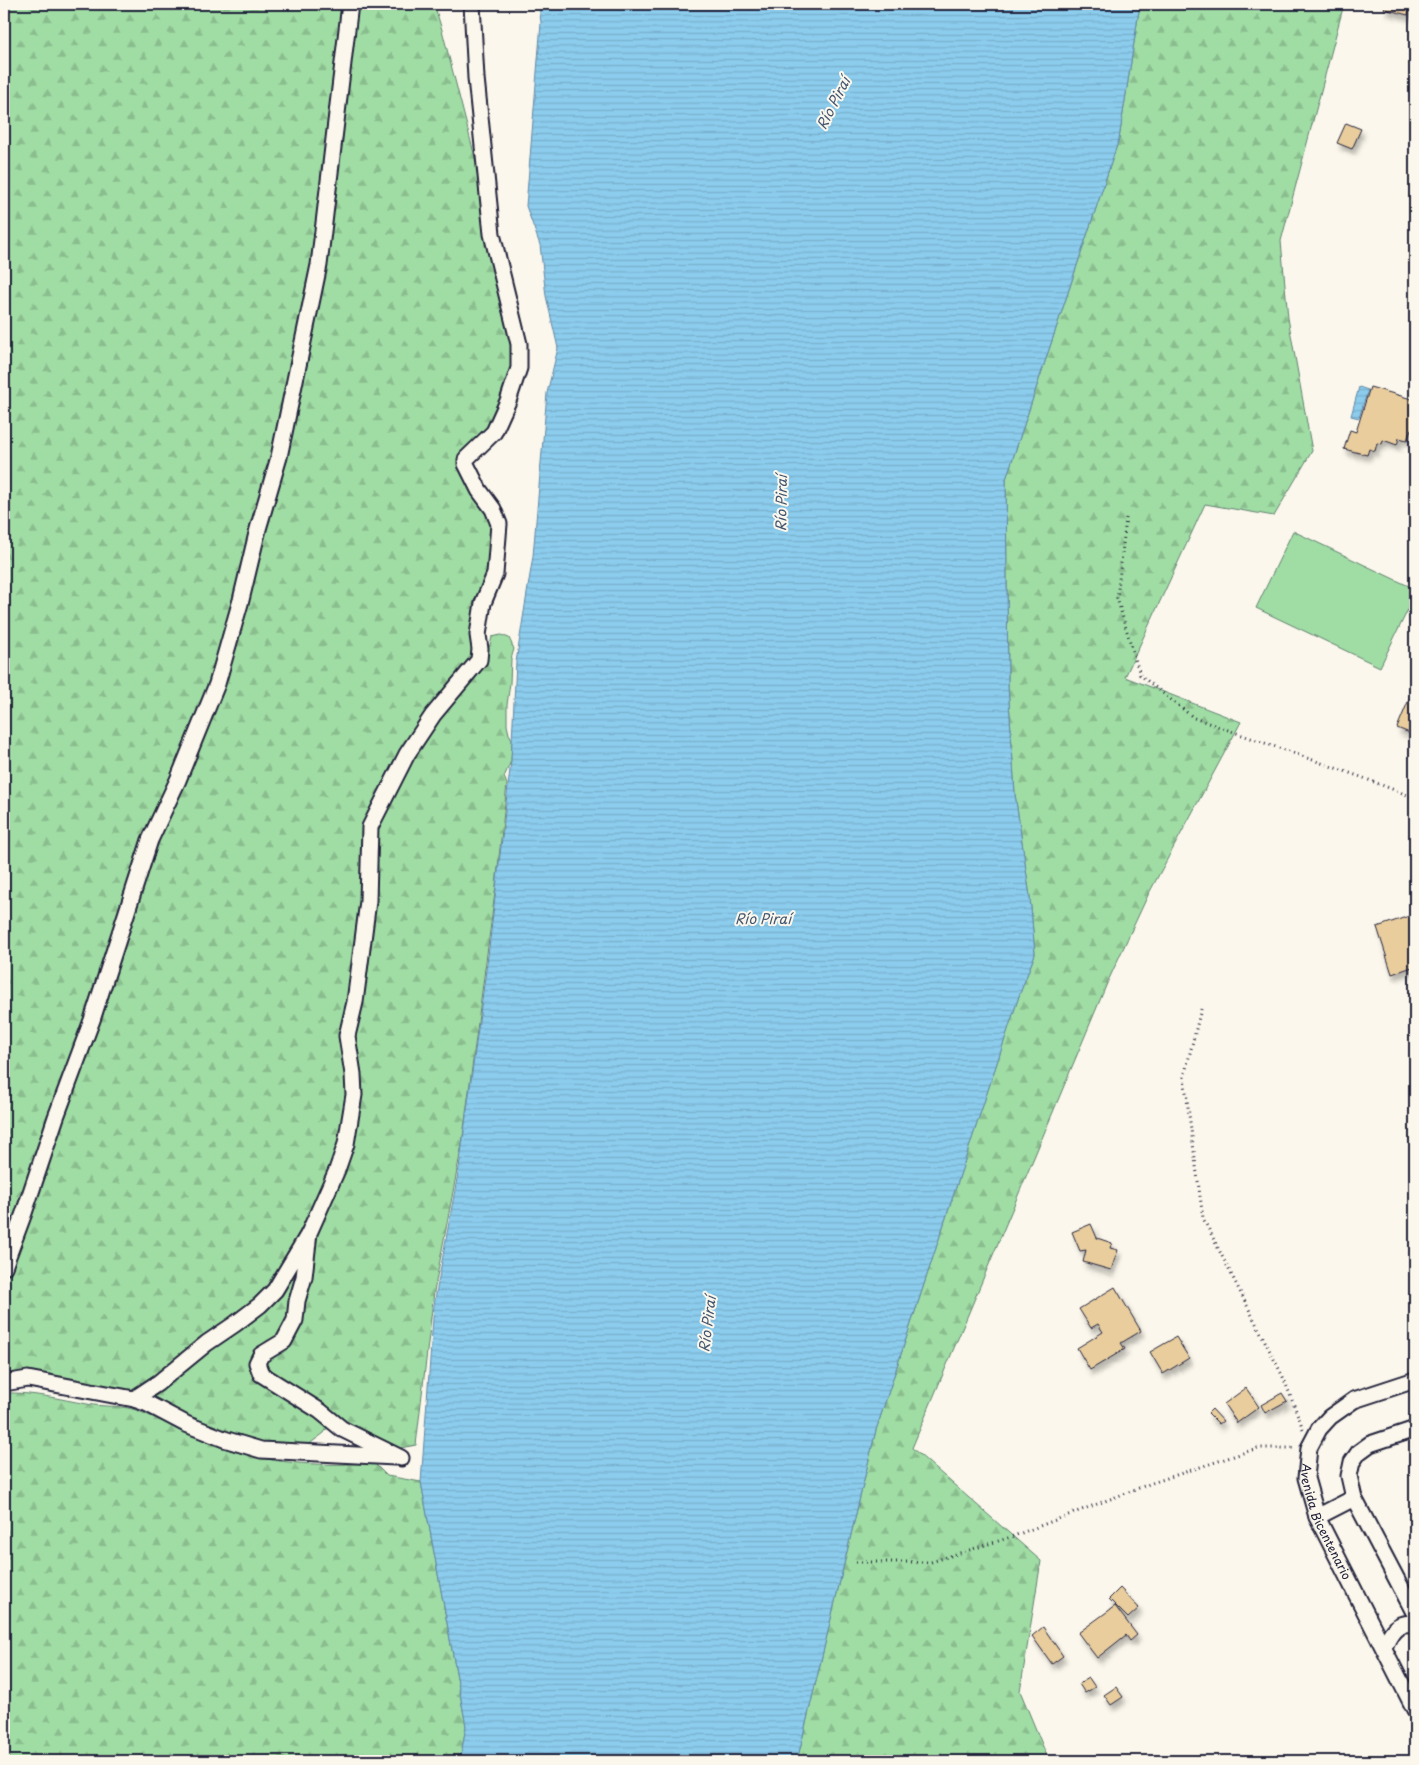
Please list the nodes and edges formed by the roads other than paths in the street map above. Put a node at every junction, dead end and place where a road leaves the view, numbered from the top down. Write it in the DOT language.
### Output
graph roads {
  1 [pos="350,4"];
  2 [pos="472,4"];
  3 [pos="309,1233"];
  4 [pos="4,1267"];
  5 [pos="1415,1380"];
  6 [pos="4,1383"];
  7 [pos="134,1399"];
  8 [pos="1415,1429"];
  9 [pos="1354,1498"];
  10 [pos="1317,1517"];
  11 [pos="1415,1614"];
  12 [pos="1415,1625"];
  13 [pos="1384,1647"];
  14 [pos="1415,1710"];
  1 -- 4 [label="street"];
  2 -- 3 [label="street"];
  3 -- 7 [label="street"];
  3 -- 7 [label="street"];
  5 -- 10 [label="street, Avenida Bicentenario"];
  6 -- 7 [label="street"];
  8 -- 9 [label="street"];
  9 -- 10 [label="street"];
  9 -- 11 [label="street"];
  10 -- 13 [label="street, Avenida Bicentenario"];
  12 -- 13 [label="street"];
  13 -- 14 [label="street, Avenida Bicentenario"];
}
